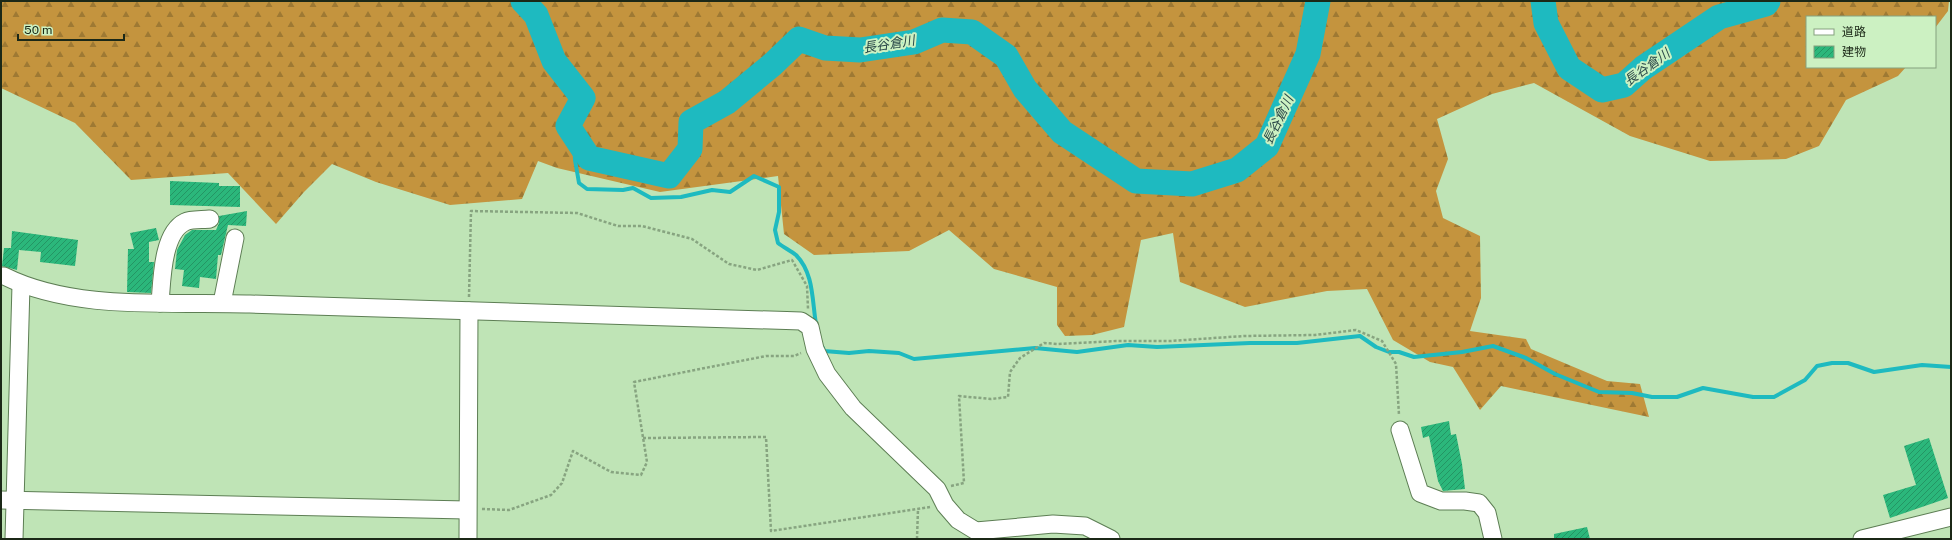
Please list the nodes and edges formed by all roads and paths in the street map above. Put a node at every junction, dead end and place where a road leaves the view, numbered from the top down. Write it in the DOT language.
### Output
graph roads {
  1 [pos="210,219"];
  2 [pos="235,238"];
  3 [pos="1,276"];
  4 [pos="21,285"];
  5 [pos="160,303"];
  6 [pos="222,304"];
  7 [pos="469,311"];
  8 [pos="810,327"];
  9 [pos="815,349"];
  10 [pos="1400,430"];
  11 [pos="643,438"];
  12 [pos="937,489"];
  13 [pos="8,500"];
  14 [pos="945,504"];
  15 [pos="918,509"];
  16 [pos="467,510"];
  17 [pos="1951,517"];
  18 [pos="14,539"];
  19 [pos="468,539"];
  20 [pos="917,539"];
  21 [pos="1111,539"];
  22 [pos="1494,539"];
  23 [pos="1862,539"];
  1 -- 5 [label="street"];
  2 -- 6 [label="street"];
  3 -- 4 [label="street"];
  4 -- 5 [label="street"];
  4 -- 13 [label="street"];
  5 -- 6 [label="street"];
  6 -- 7 [label="street"];
  7 -- 8 [label="street"];
  7 -- 8 [label="path"];
  7 -- 16 [label="street"];
  8 -- 9 [label="street"];
  9 -- 11 [label="path"];
  9 -- 12 [label="street"];
  10 -- 12 [label="path"];
  10 -- 22 [label="street"];
  11 -- 15 [label="path"];
  11 -- 16 [label="path"];
  12 -- 14 [label="street"];
  13 -- 16 [label="street"];
  13 -- 18 [label="street"];
  14 -- 15 [label="path"];
  14 -- 21 [label="street"];
  15 -- 20 [label="path"];
  16 -- 19 [label="street"];
  17 -- 23 [label="street"];
}
